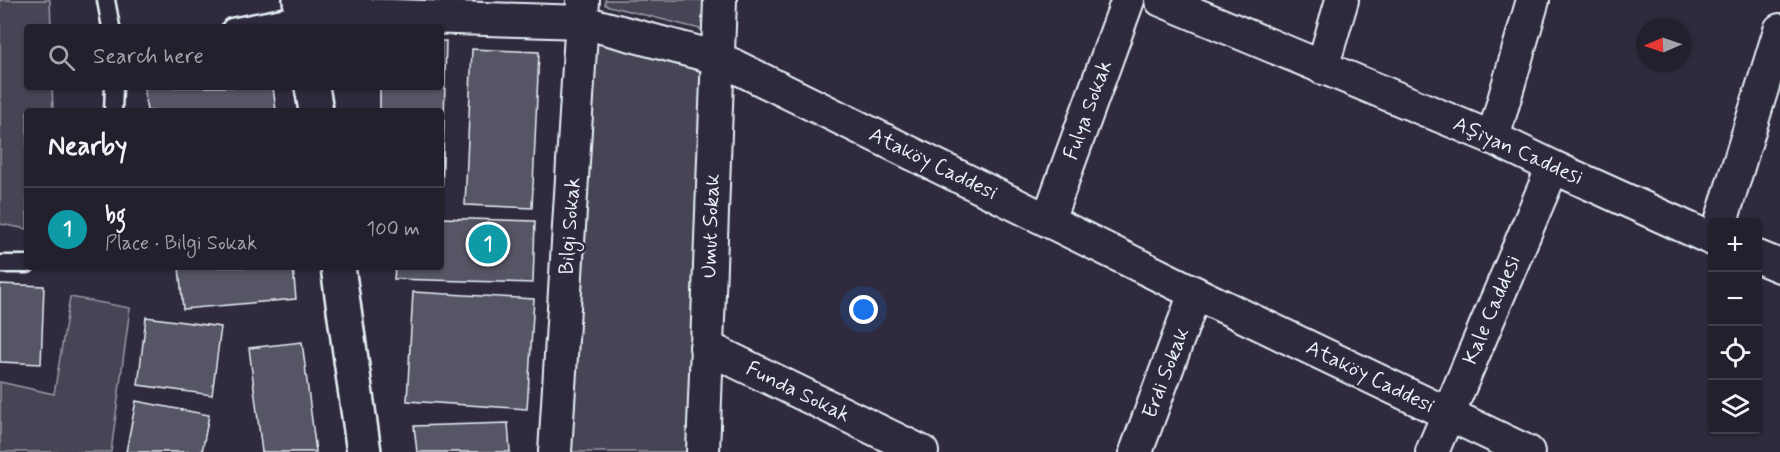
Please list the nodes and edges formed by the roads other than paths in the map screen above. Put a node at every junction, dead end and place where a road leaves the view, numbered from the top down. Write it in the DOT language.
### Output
graph roads {
  1 [pos="106,0"];
  2 [pos="720,0"];
  3 [pos="1128,0"];
  4 [pos="1161,0"];
  5 [pos="1342,0"];
  6 [pos="1533,0"];
  7 [pos="583,11"];
  8 [pos="302,13"];
  9 [pos="110,24"];
  10 [pos="246,24"];
  11 [pos="1780,30"];
  12 [pos="718,58"];
  13 [pos="1322,68"];
  14 [pos="114,90"];
  15 [pos="312,90"];
  16 [pos="113,108"];
  17 [pos="316,108"];
  18 [pos="1493,138"];
  19 [pos="1553,167"];
  20 [pos="1722,218"];
  21 [pos="1048,220"];
  22 [pos="1708,237"];
  23 [pos="1762,259"];
  24 [pos="0,264"];
  25 [pos="24,264"];
  26 [pos="1780,266"];
  27 [pos="338,270"];
  28 [pos="1196,293"];
  29 [pos="706,347"];
  30 [pos="1448,415"];
  31 [pos="364,452"];
  32 [pos="555,452"];
  33 [pos="703,452"];
  34 [pos="922,452"];
  35 [pos="1136,452"];
  36 [pos="1432,452"];
  37 [pos="1527,452"];
  1 -- 9 [label="lane"];
  2 -- 12 [label="street, Umut Sokak"];
  3 -- 21 [label="street, Fulya Sokak"];
  4 -- 13 [label="street, Aşiyan Caddesi"];
  5 -- 13 [label="street"];
  6 -- 18 [label="street"];
  7 -- 8 [label="street, Ataköy Caddesi"];
  7 -- 12 [label="street, Ataköy Caddesi"];
  7 -- 32 [label="street, Bilgi Sokak"];
  8 -- 10 [label="lane"];
  11 -- 20 [label="street"];
  12 -- 21 [label="street, Ataköy Caddesi"];
  12 -- 29 [label="street, Umut Sokak"];
  13 -- 18 [label="street, Aşiyan Caddesi"];
  14 -- 16 [label="lane"];
  15 -- 17 [label="street"];
  18 -- 19 [label="street, Aşiyan Caddesi"];
  19 -- 22 [label="street, Aşiyan Caddesi"];
  19 -- 30 [label="street, Kale Caddesi"];
  21 -- 28 [label="street, Ataköy Caddesi"];
  23 -- 26 [label="street"];
  24 -- 25 [label="lane"];
  27 -- 31 [label="street"];
  28 -- 30 [label="street, Ataköy Caddesi"];
  28 -- 35 [label="street, Erdi Sokak"];
  29 -- 33 [label="street, Umut Sokak"];
  29 -- 34 [label="street, Funda Sokak"];
  30 -- 36 [label="street, Kale Caddesi"];
  30 -- 37 [label="street, Ataköy Caddesi"];
}
